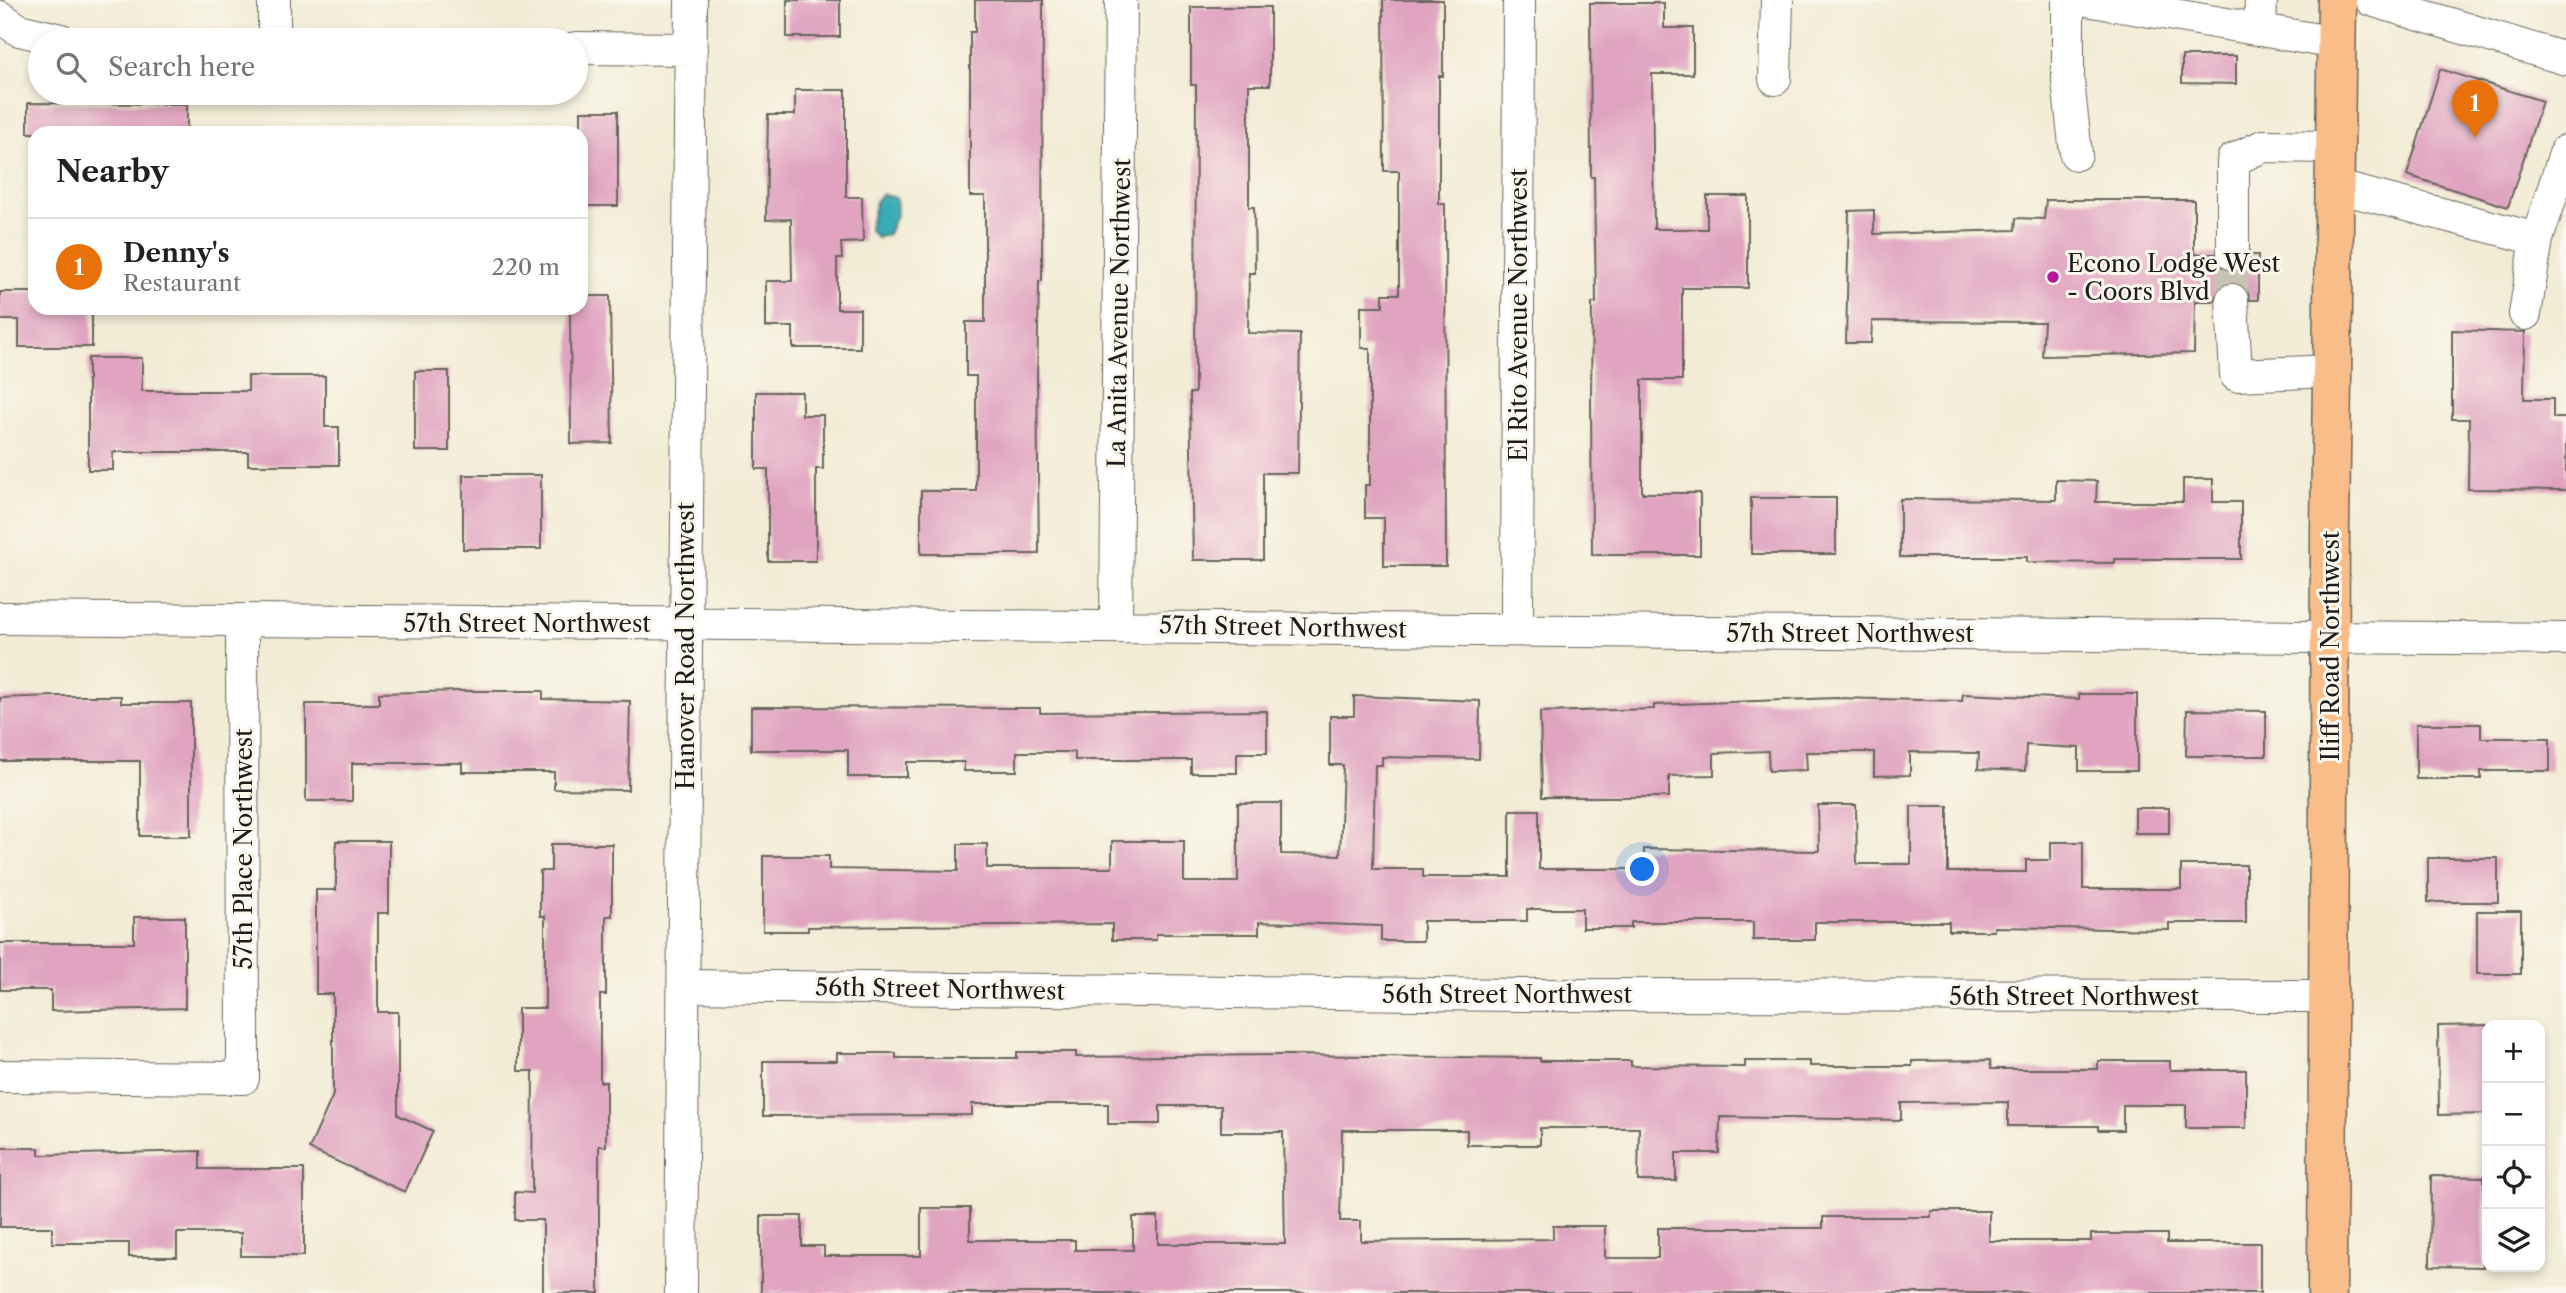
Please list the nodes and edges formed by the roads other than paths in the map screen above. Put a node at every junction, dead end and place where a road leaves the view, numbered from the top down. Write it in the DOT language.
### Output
graph roads {
  1 [pos="274,0"];
  2 [pos="691,0"];
  3 [pos="1121,0"];
  4 [pos="1519,0"];
  5 [pos="1777,0"];
  6 [pos="2068,0"];
  7 [pos="2087,0"];
  8 [pos="2337,0"];
  9 [pos="2371,0"];
  10 [pos="2194,9"];
  11 [pos="2261,15"];
  12 [pos="0,18"];
  13 [pos="274,28"];
  14 [pos="28,32"];
  15 [pos="2336,43"];
  16 [pos="588,48"];
  17 [pos="691,49"];
  18 [pos="2566,59"];
  19 [pos="1775,79"];
  20 [pos="2334,147"];
  21 [pos="2566,151"];
  22 [pos="2076,154"];
  23 [pos="2334,186"];
  24 [pos="2537,239"];
  25 [pos="2234,254"];
  26 [pos="2232,300"];
  27 [pos="2525,314"];
  28 [pos="2332,371"];
  29 [pos="0,618"];
  30 [pos="242,621"];
  31 [pos="684,624"];
  32 [pos="1116,626"];
  33 [pos="1517,630"];
  34 [pos="2330,636"];
  35 [pos="2566,639"];
  36 [pos="684,986"];
  37 [pos="2330,996"];
  38 [pos="0,1076"];
  39 [pos="681,1293"];
  40 [pos="2327,1293"];
  1 -- 13 [label="street"];
  2 -- 17 [label="street, Hanover Road Northwest"];
  3 -- 32 [label="street, La Anita Avenue Northwest"];
  4 -- 33 [label="street, El Rito Avenue Northwest"];
  5 -- 19 [label="street"];
  6 -- 22 [label="street"];
  7 -- 10 [label="street"];
  8 -- 15 [label="main road, Iliff Road Northwest"];
  9 -- 18 [label="street"];
  10 -- 11 [label="street"];
  11 -- 15 [label="street"];
  12 -- 14 [label="street"];
  15 -- 20 [label="main road, Iliff Road Northwest"];
  16 -- 17 [label="street"];
  17 -- 31 [label="street, Hanover Road Northwest"];
  20 -- 23 [label="main road, Iliff Road Northwest"];
  20 -- 25 [label="street"];
  21 -- 24 [label="street"];
  23 -- 24 [label="street"];
  23 -- 28 [label="main road, Iliff Road Northwest"];
  24 -- 27 [label="street"];
  26 -- 28 [label="street"];
  28 -- 34 [label="main road, Iliff Road Northwest"];
  29 -- 30 [label="street, 57th Street Northwest"];
  30 -- 31 [label="street, 57th Street Northwest"];
  30 -- 38 [label="street, 57th Place Northwest"];
  31 -- 32 [label="street, 57th Street Northwest"];
  31 -- 36 [label="street, Hanover Road Northwest"];
  32 -- 33 [label="street, 57th Street Northwest"];
  33 -- 34 [label="street, 57th Street Northwest"];
  34 -- 35 [label="street, 57th Street Northwest"];
  34 -- 37 [label="main road, Iliff Road Northwest"];
  36 -- 37 [label="street, 56th Street Northwest"];
  36 -- 39 [label="street, Hanover Road Northwest"];
  37 -- 40 [label="main road, Iliff Road Northwest"];
}
